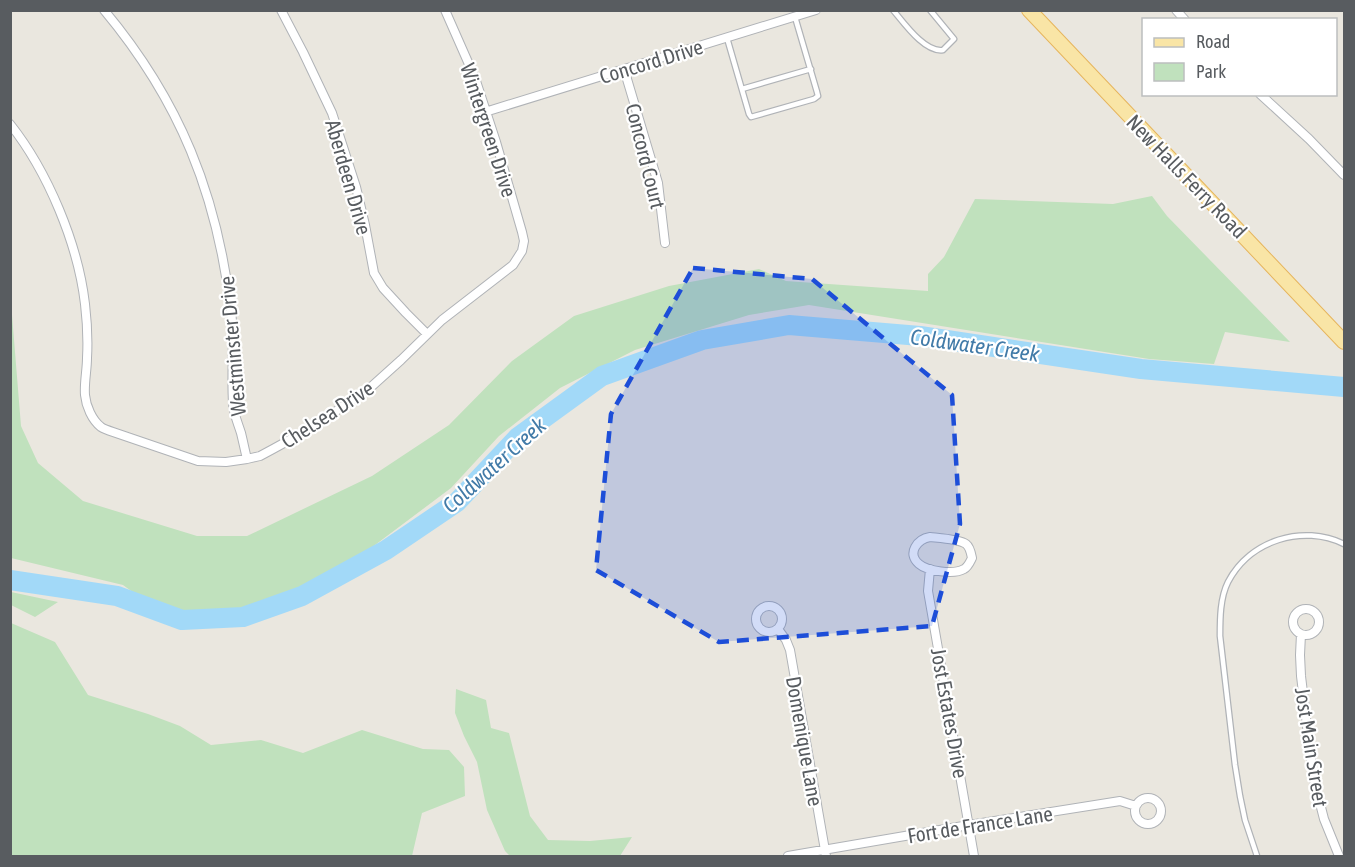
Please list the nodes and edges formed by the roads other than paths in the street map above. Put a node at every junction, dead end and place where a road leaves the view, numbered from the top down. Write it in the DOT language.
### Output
graph roads {
  1 [pos="104,10"];
  2 [pos="281,10"];
  3 [pos="445,10"];
  4 [pos="816,10"];
  5 [pos="893,10"];
  6 [pos="930,10"];
  7 [pos="1029,10"];
  8 [pos="795,17"];
  9 [pos="727,38"];
  10 [pos="624,69"];
  11 [pos="811,69"];
  12 [pos="742,88"];
  13 [pos="1262,96"];
  14 [pos="485,112"];
  15 [pos="10,124"];
  16 [pos="1344,175"];
  17 [pos="665,243"];
  18 [pos="522,251"];
  19 [pos="427,334"];
  20 [pos="1344,342"];
  21 [pos="247,459"];
  22 [pos="1344,544"];
  23 [pos="930,569"];
  24 [pos="777,629"];
  25 [pos="1301,634"];
  26 [pos="1136,806"];
  27 [pos="969,825"];
  28 [pos="825,853"];
  29 [pos="788,856"];
  30 [pos="974,856"];
  31 [pos="1257,856"];
  32 [pos="1338,856"];
  1 -- 21 [label="street, Westminster Drive"];
  2 -- 19 [label="street, Aberdeen Drive"];
  3 -- 14 [label="street, Wintergreen Drive"];
  4 -- 8 [label="street, Concord Drive"];
  5 -- 6 [label="lane"];
  7 -- 20 [label="main road, New Halls Ferry Road"];
  8 -- 9 [label="street, Concord Drive"];
  8 -- 11 [label="lane"];
  9 -- 10 [label="street, Concord Drive"];
  9 -- 12 [label="lane"];
  10 -- 14 [label="street, Concord Drive"];
  10 -- 17 [label="street, Concord Court"];
  11 -- 12 [label="lane"];
  11 -- 12 [label="lane"];
  13 -- 16 [label="street"];
  14 -- 18 [label="street, Wintergreen Drive"];
  15 -- 21 [label="street, Chelsea Drive"];
  18 -- 19 [label="street, Chelsea Drive"];
  19 -- 21 [label="street, Chelsea Drive"];
  22 -- 31 [label="lane"];
  23 -- 23 [label="street"];
  23 -- 27 [label="street, Jost Estates Drive"];
  24 -- 28 [label="street, Domenique Lane"];
  25 -- 32 [label="street, Jost Main Street"];
  26 -- 27 [label="street, Fort de France Lane"];
  27 -- 28 [label="street, Fort de France Lane"];
  27 -- 30 [label="street, Jost Estates Drive"];
  28 -- 29 [label="street, Fort de France Lane"];
}
